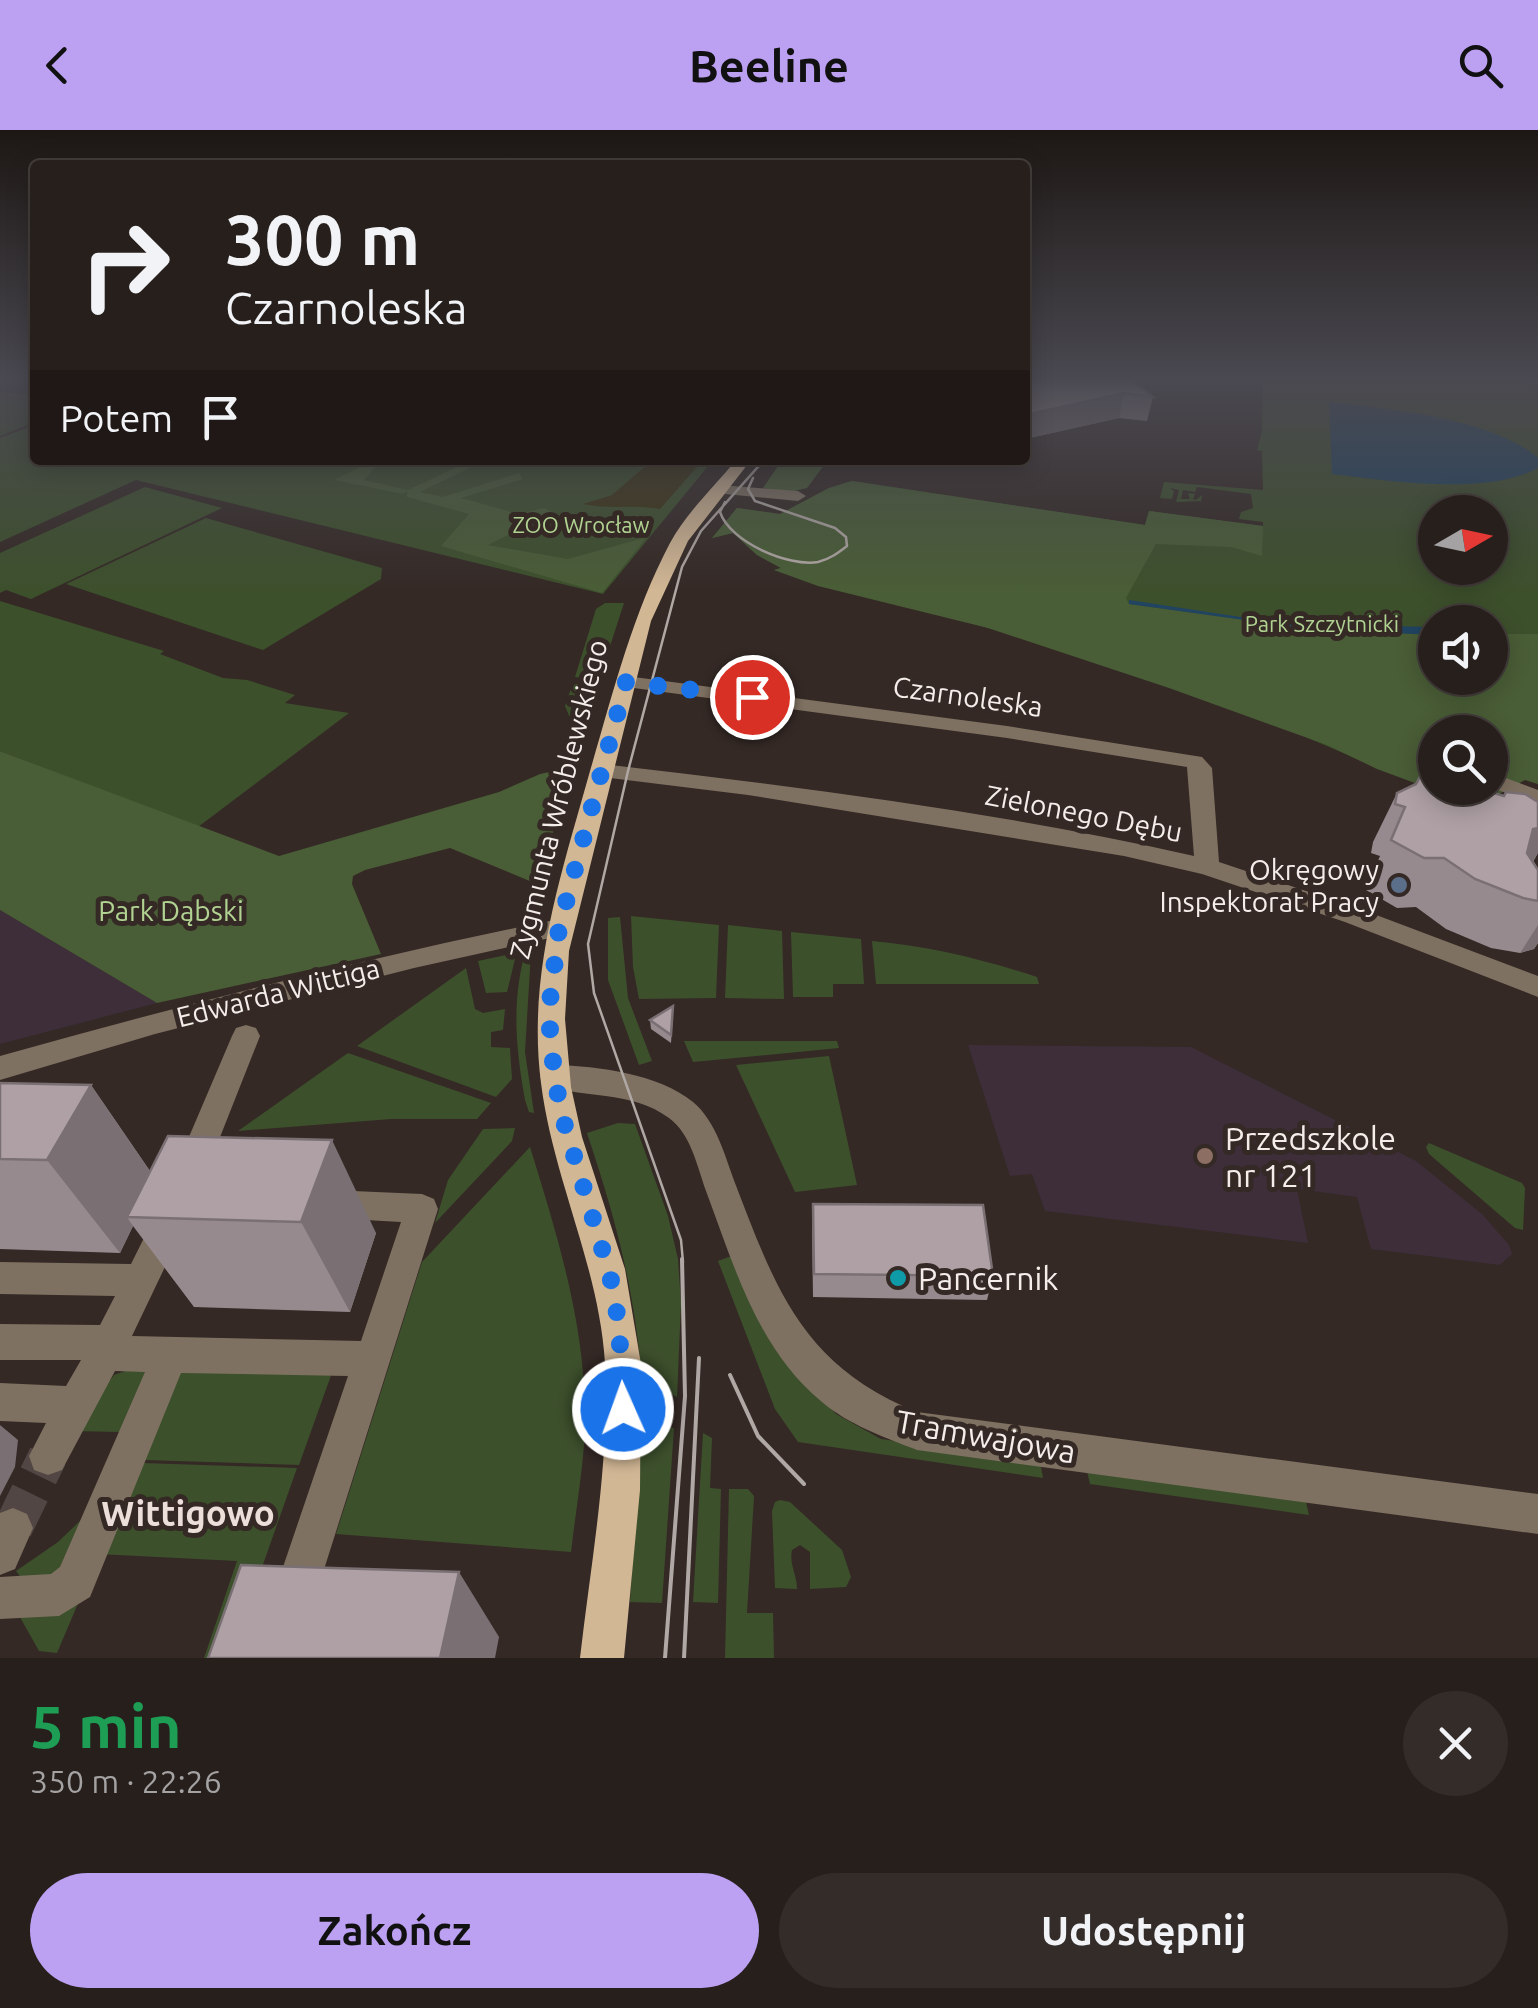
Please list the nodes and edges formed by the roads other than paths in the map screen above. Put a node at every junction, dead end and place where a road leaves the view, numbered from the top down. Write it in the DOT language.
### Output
graph roads {
  1 [pos="740,465"];
  2 [pos="720,490"];
  3 [pos="798,496"];
  4 [pos="626,682"];
  5 [pos="602,770"];
  6 [pos="1508,786"];
  7 [pos="1538,798"];
  8 [pos="1207,867"];
  9 [pos="559,928"];
  10 [pos="1538,987"];
  11 [pos="246,1036"];
  12 [pos="0,1068"];
  13 [pos="555,1076"];
  14 [pos="192,1168"];
  15 [pos="228,1188"];
  16 [pos="292,1201"];
  17 [pos="0,1278"];
  18 [pos="140,1280"];
  19 [pos="0,1342"];
  20 [pos="107,1348"];
  21 [pos="171,1354"];
  22 [pos="372,1359"];
  23 [pos="0,1402"];
  24 [pos="73,1405"];
  25 [pos="48,1456"];
  26 [pos="1538,1514"];
  27 [pos="0,1598"];
  28 [pos="274,1658"];
  29 [pos="602,1658"];
  1 -- 2 [label="main road, Zygmunta Wróblewskiego"];
  2 -- 3 [label="street"];
  2 -- 4 [label="main road, Zygmunta Wróblewskiego"];
  4 -- 5 [label="main road, Zygmunta Wróblewskiego"];
  4 -- 8 [label="street, Czarnoleska"];
  5 -- 8 [label="street, Zielonego Dębu"];
  5 -- 9 [label="main road, Zygmunta Wróblewskiego"];
  6 -- 7 [label="street"];
  8 -- 10 [label="street, Zielonego Dębu"];
  9 -- 12 [label="street, Edwarda Wittiga"];
  9 -- 13 [label="main road, Zygmunta Wróblewskiego"];
  11 -- 14 [label="street"];
  13 -- 26 [label="street, Tramwajowa"];
  13 -- 29 [label="main road, Zygmunta Wróblewskiego"];
  14 -- 15 [label="street"];
  14 -- 18 [label="street"];
  16 -- 22 [label="street"];
  17 -- 18 [label="street"];
  18 -- 20 [label="street"];
  19 -- 20 [label="street"];
  20 -- 21 [label="street"];
  20 -- 24 [label="street"];
  21 -- 22 [label="street"];
  21 -- 27 [label="street"];
  22 -- 28 [label="street"];
  23 -- 24 [label="street"];
  24 -- 25 [label="street"];
}
